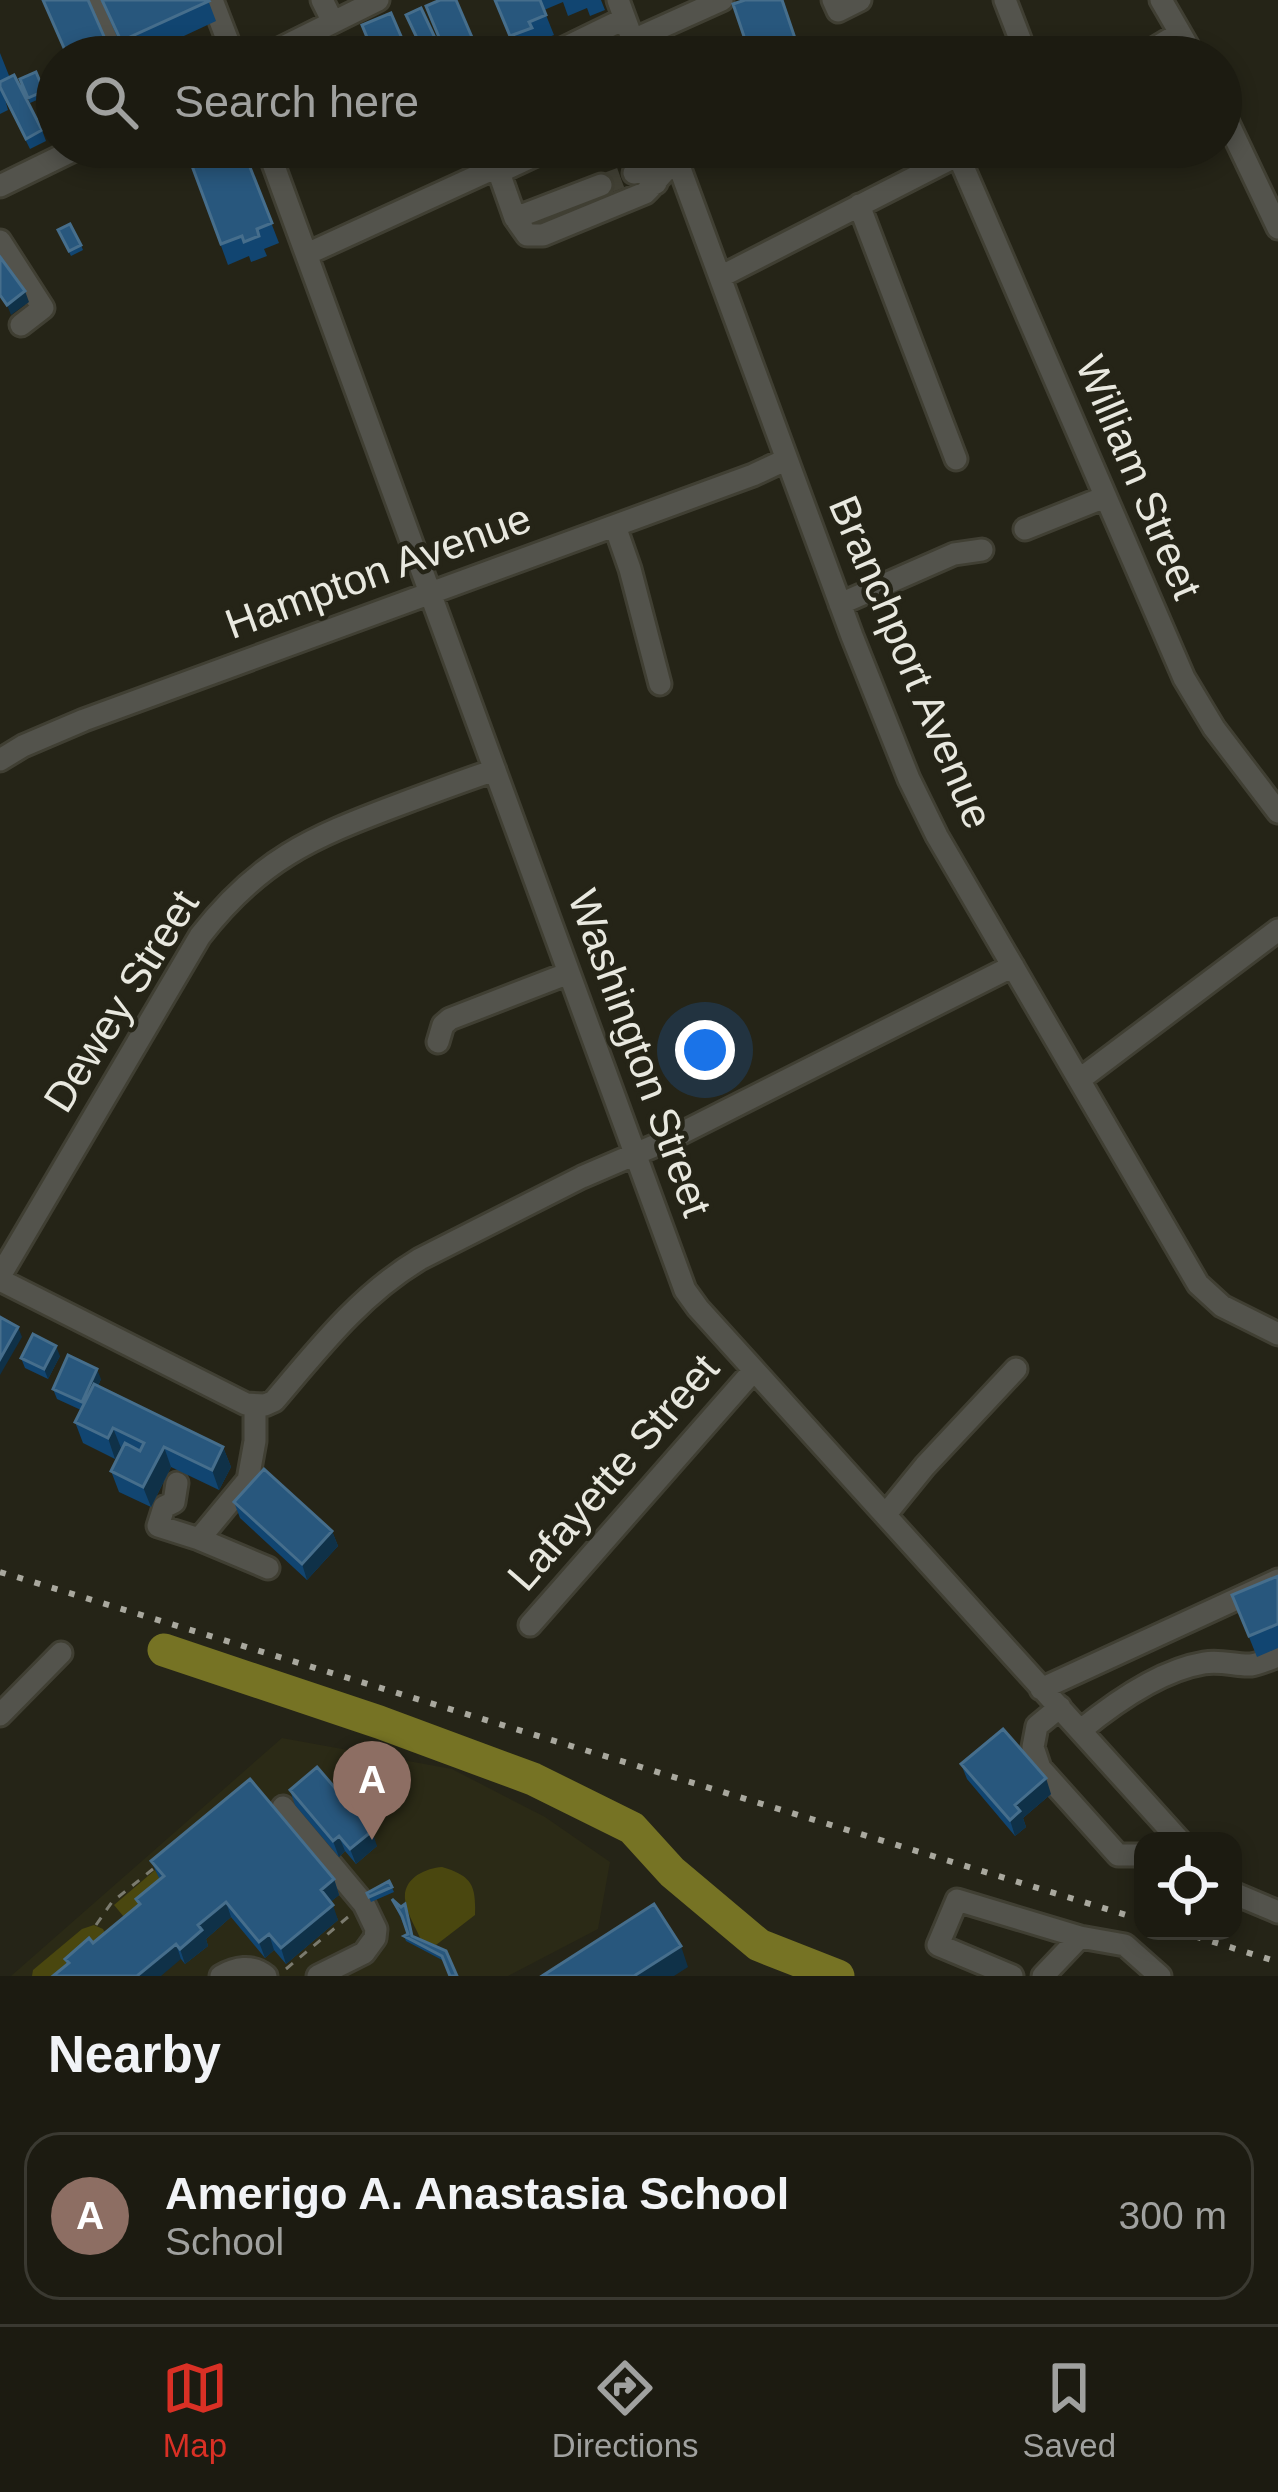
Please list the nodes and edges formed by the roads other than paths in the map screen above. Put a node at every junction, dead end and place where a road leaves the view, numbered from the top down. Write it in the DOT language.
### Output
graph roads {
  1 [pos="91,0"];
  2 [pos="212,0"];
  3 [pos="322,0"];
  4 [pos="378,0"];
  5 [pos="722,0"];
  6 [pos="832,0"];
  7 [pos="860,0"];
  8 [pos="1005,0"];
  9 [pos="1161,0"];
  10 [pos="333,22"];
  11 [pos="628,29"];
  12 [pos="1180,33"];
  13 [pos="108,36"];
  14 [pos="226,36"];
  15 [pos="305,36"];
  16 [pos="1019,36"];
  17 [pos="1175,36"];
  18 [pos="1182,36"];
  19 [pos="1242,152"];
  20 [pos="37,168"];
  21 [pos="275,168"];
  22 [pos="473,168"];
  23 [pos="495,168"];
  24 [pos="665,168"];
  25 [pos="680,168"];
  26 [pos="933,168"];
  27 [pos="973,168"];
  28 [pos="634,173"];
  29 [pos="656,183"];
  30 [pos="601,185"];
  31 [pos="0,186"];
  32 [pos="860,205"];
  33 [pos="515,218"];
  34 [pos="1278,228"];
  35 [pos="0,241"];
  36 [pos="307,254"];
  37 [pos="720,277"];
  38 [pos="21,325"];
  39 [pos="956,459"];
  40 [pos="785,460"];
  41 [pos="1105,497"];
  42 [pos="616,526"];
  43 [pos="1025,529"];
  44 [pos="982,550"];
  45 [pos="430,594"];
  46 [pos="840,604"];
  47 [pos="660,684"];
  48 [pos="0,760"];
  49 [pos="495,770"];
  50 [pos="1278,812"];
  51 [pos="1278,930"];
  52 [pos="1013,967"];
  53 [pos="569,974"];
  54 [pos="438,1042"];
  55 [pos="1079,1080"];
  56 [pos="635,1154"];
  57 [pos="0,1278"];
  58 [pos="1278,1334"];
  59 [pos="1016,1369"];
  60 [pos="754,1370"];
  61 [pos="260,1406"];
  62 [pos="177,1483"];
  63 [pos="886,1514"];
  64 [pos="199,1539"];
  65 [pos="268,1568"];
  66 [pos="1278,1580"];
  67 [pos="530,1625"];
  68 [pos="61,1653"];
  69 [pos="1278,1656"];
  70 [pos="1041,1689"];
  71 [pos="1060,1707"];
  72 [pos="0,1714"];
  73 [pos="1081,1730"];
  74 [pos="283,1807"];
  75 [pos="1167,1832"];
  76 [pos="1134,1855"];
  77 [pos="1242,1897"];
  78 [pos="1278,1912"];
  79 [pos="1080,1937"];
  80 [pos="273,1975"];
  81 [pos="221,1976"];
  82 [pos="318,1976"];
  83 [pos="1012,1976"];
  84 [pos="1043,1976"];
  85 [pos="1160,1976"];
  1 -- 13 [label="street"];
  2 -- 14 [label="street"];
  3 -- 10 [label="street"];
  4 -- 10 [label="street"];
  5 -- 11 [label="street"];
  6 -- 7 [label="street"];
  8 -- 16 [label="street"];
  9 -- 12 [label="street"];
  10 -- 15 [label="street"];
  12 -- 17 [label="street"];
  12 -- 18 [label="street"];
  19 -- 34 [label="street"];
  20 -- 31 [label="street"];
  21 -- 36 [label="street, Washington Street"];
  22 -- 36 [label="street"];
  23 -- 33 [label="street"];
  24 -- 29 [label="street"];
  25 -- 37 [label="street, Branchport Avenue"];
  26 -- 32 [label="street"];
  27 -- 41 [label="street, William Street"];
  28 -- 29 [label="street"];
  29 -- 33 [label="street"];
  30 -- 33 [label="street"];
  32 -- 37 [label="street"];
  32 -- 39 [label="street"];
  35 -- 38 [label="street"];
  36 -- 45 [label="street, Washington Street"];
  37 -- 40 [label="street, Branchport Avenue"];
  40 -- 42 [label="street, Hampton Avenue"];
  40 -- 46 [label="street, Branchport Avenue"];
  41 -- 43 [label="street"];
  41 -- 50 [label="street, William Street"];
  42 -- 45 [label="street, Hampton Avenue"];
  42 -- 47 [label="street"];
  44 -- 46 [label="street"];
  45 -- 48 [label="street, Hampton Avenue"];
  45 -- 49 [label="street, Washington Street"];
  46 -- 52 [label="street, Branchport Avenue"];
  49 -- 53 [label="street, Washington Street"];
  49 -- 57 [label="street, Dewey Street"];
  51 -- 55 [label="street"];
  52 -- 55 [label="street, Branchport Avenue"];
  52 -- 56 [label="street"];
  53 -- 54 [label="street"];
  53 -- 56 [label="street, Washington Street"];
  55 -- 58 [label="street, Branchport Avenue"];
  56 -- 60 [label="street, Washington Street"];
  56 -- 61 [label="street"];
  57 -- 61 [label="street"];
  59 -- 63 [label="street"];
  60 -- 63 [label="street, Washington Street"];
  60 -- 67 [label="street, Lafayette Street"];
  61 -- 64 [label="street"];
  62 -- 64 [label="street"];
  63 -- 70 [label="street, Washington Street"];
  64 -- 65 [label="street"];
  66 -- 70 [label="street"];
  68 -- 72 [label="street"];
  69 -- 73 [label="street"];
  70 -- 71 [label="street, Washington Street"];
  71 -- 73 [label="street, Washington Street"];
  71 -- 76 [label="street"];
  73 -- 75 [label="street, Washington Street"];
  74 -- 82 [label="street"];
  77 -- 78 [label="street"];
  79 -- 83 [label="street"];
  79 -- 84 [label="street"];
  79 -- 85 [label="street"];
  80 -- 81 [label="street"];
}
